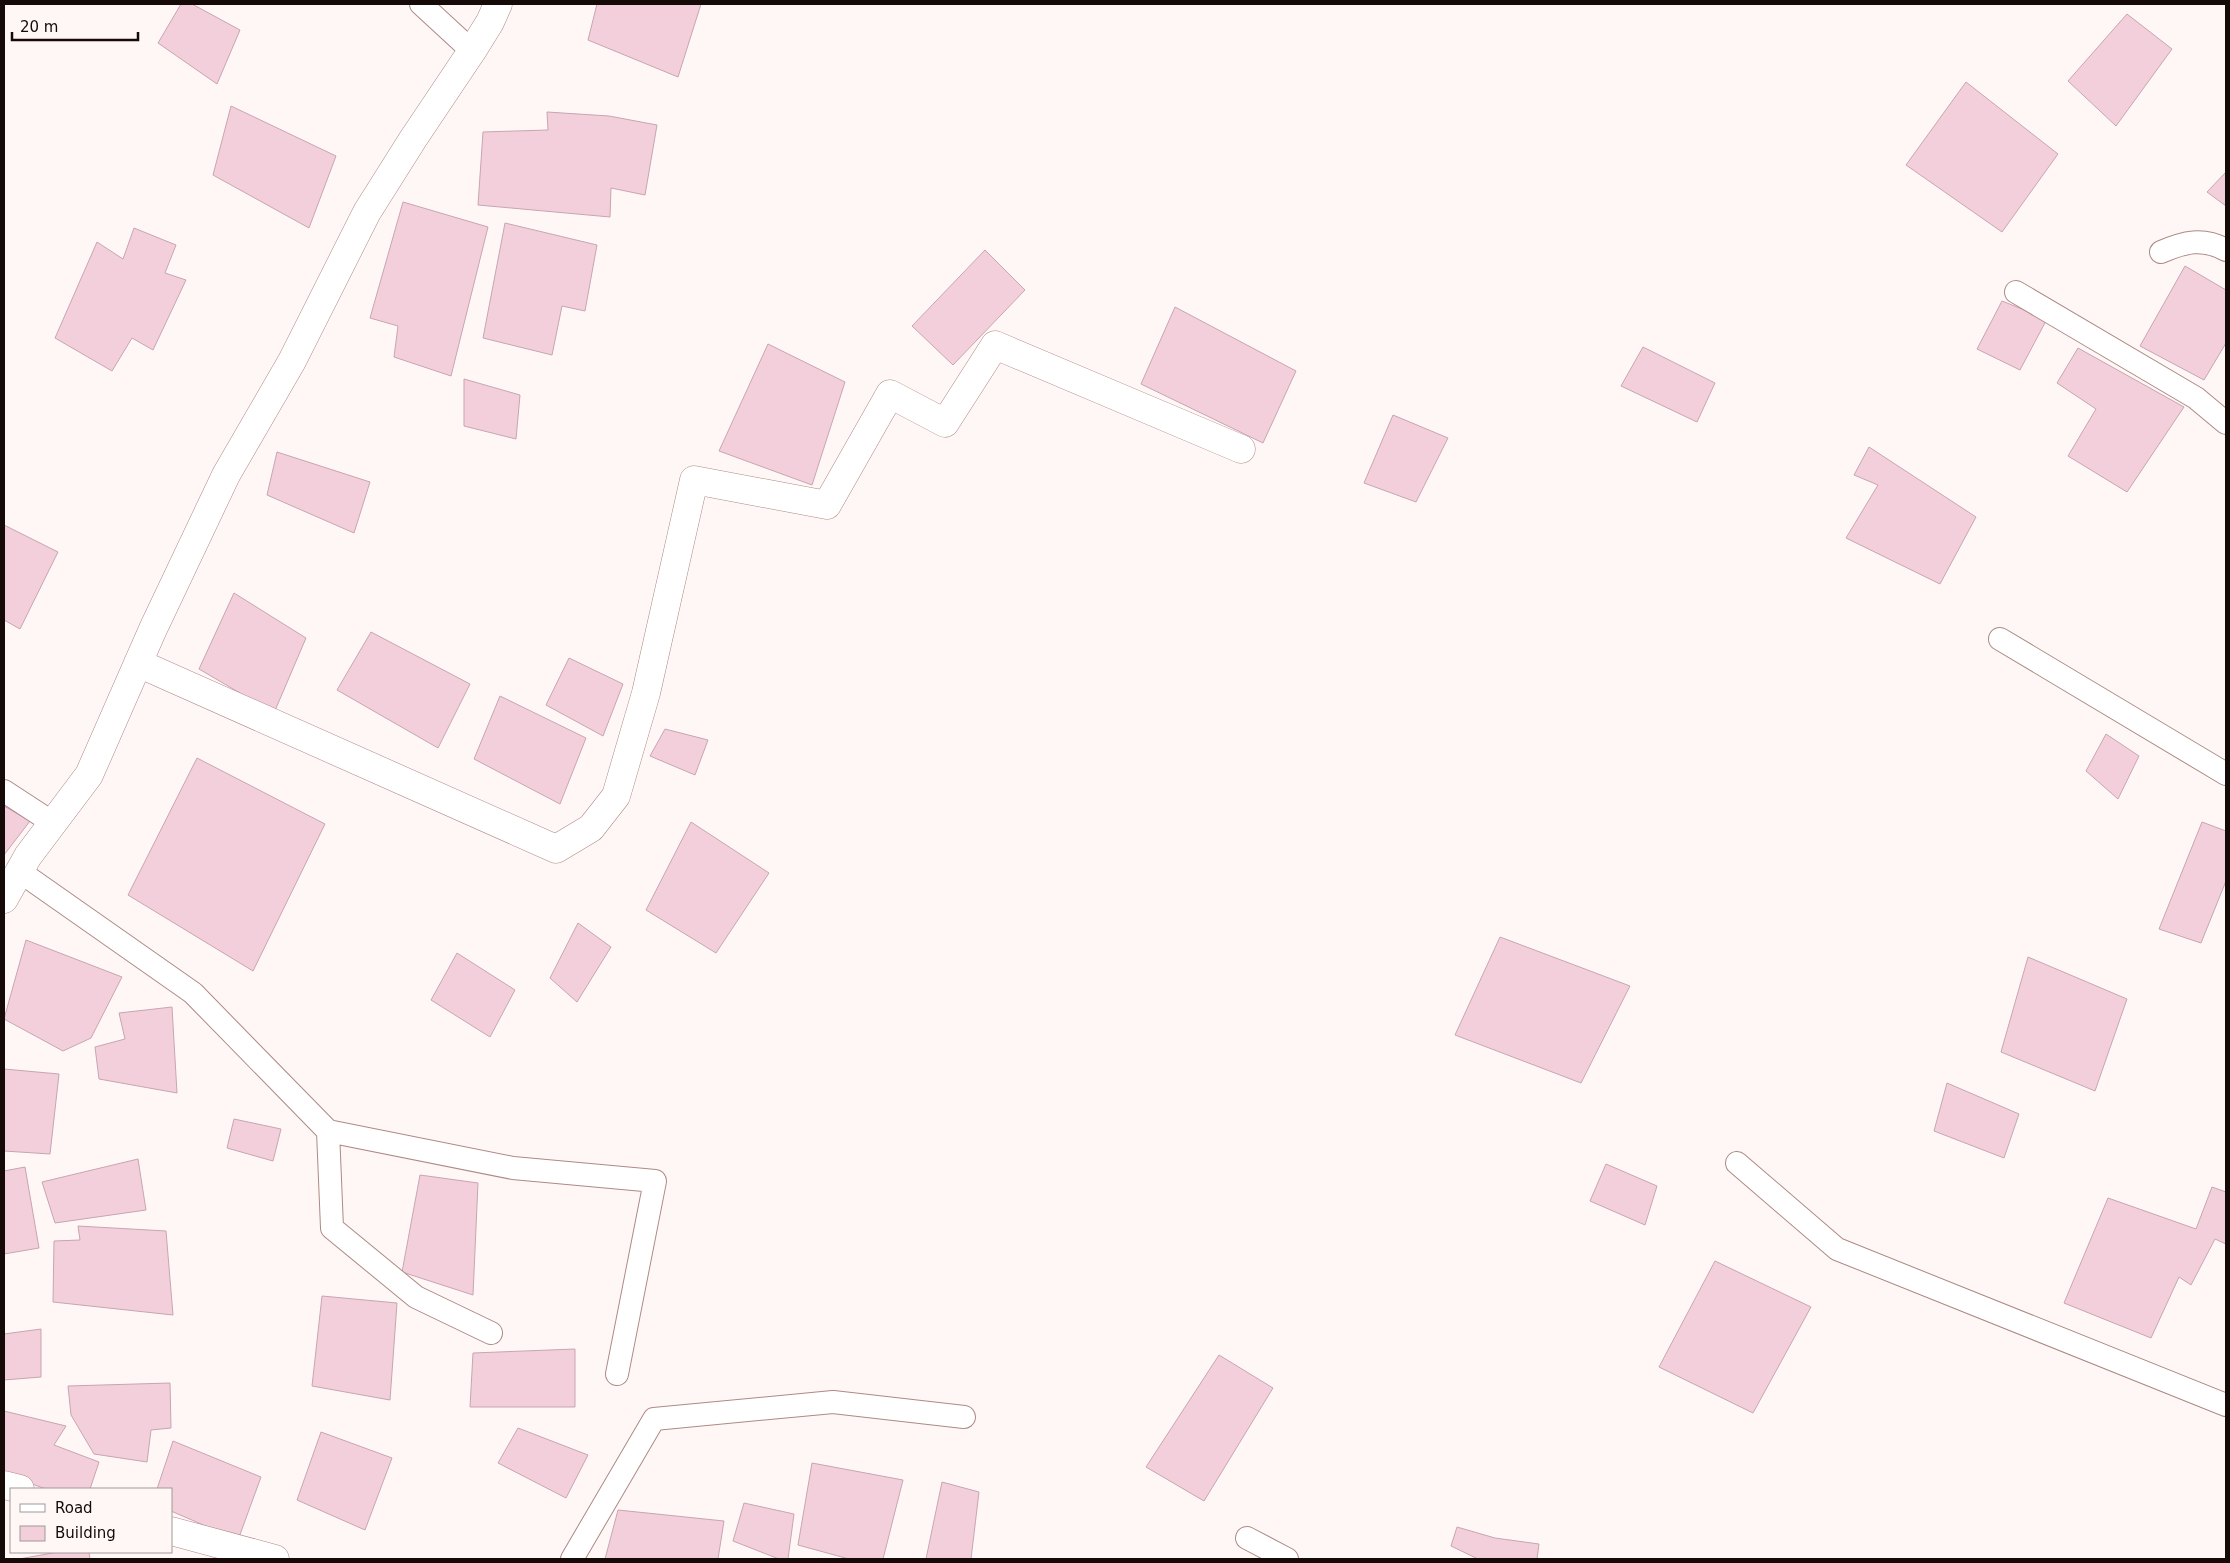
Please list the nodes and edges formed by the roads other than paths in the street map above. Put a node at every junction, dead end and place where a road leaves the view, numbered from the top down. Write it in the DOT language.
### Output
graph roads {
  1 [pos="421,4"];
  2 [pos="498,4"];
  3 [pos="472,51"];
  4 [pos="2226,250"];
  5 [pos="2161,252"];
  6 [pos="2016,292"];
  7 [pos="2226,423"];
  8 [pos="1241,449"];
  9 [pos="2000,639"];
  10 [pos="138,663"];
  11 [pos="2226,774"];
  12 [pos="4,791"];
  13 [pos="53,823"];
  14 [pos="19,871"];
  15 [pos="4,899"];
  16 [pos="328,1132"];
  17 [pos="1737,1163"];
  18 [pos="491,1333"];
  19 [pos="617,1374"];
  20 [pos="2226,1405"];
  21 [pos="964,1417"];
  22 [pos="172,1531"];
  23 [pos="1247,1538"];
  24 [pos="275,1559"];
  25 [pos="572,1559"];
  26 [pos="1286,1559"];
  1 -- 3 [label="lane"];
  2 -- 3 [label="street"];
  3 -- 10 [label="street"];
  4 -- 5 [label="lane"];
  6 -- 7 [label="lane"];
  8 -- 10 [label="street"];
  9 -- 11 [label="lane"];
  10 -- 13 [label="street"];
  12 -- 13 [label="lane"];
  13 -- 14 [label="street"];
  14 -- 15 [label="street"];
  14 -- 16 [label="lane"];
  16 -- 18 [label="lane"];
  16 -- 19 [label="lane"];
  17 -- 20 [label="lane"];
  21 -- 25 [label="lane"];
  22 -- 24 [label="street"];
  23 -- 26 [label="lane"];
}
